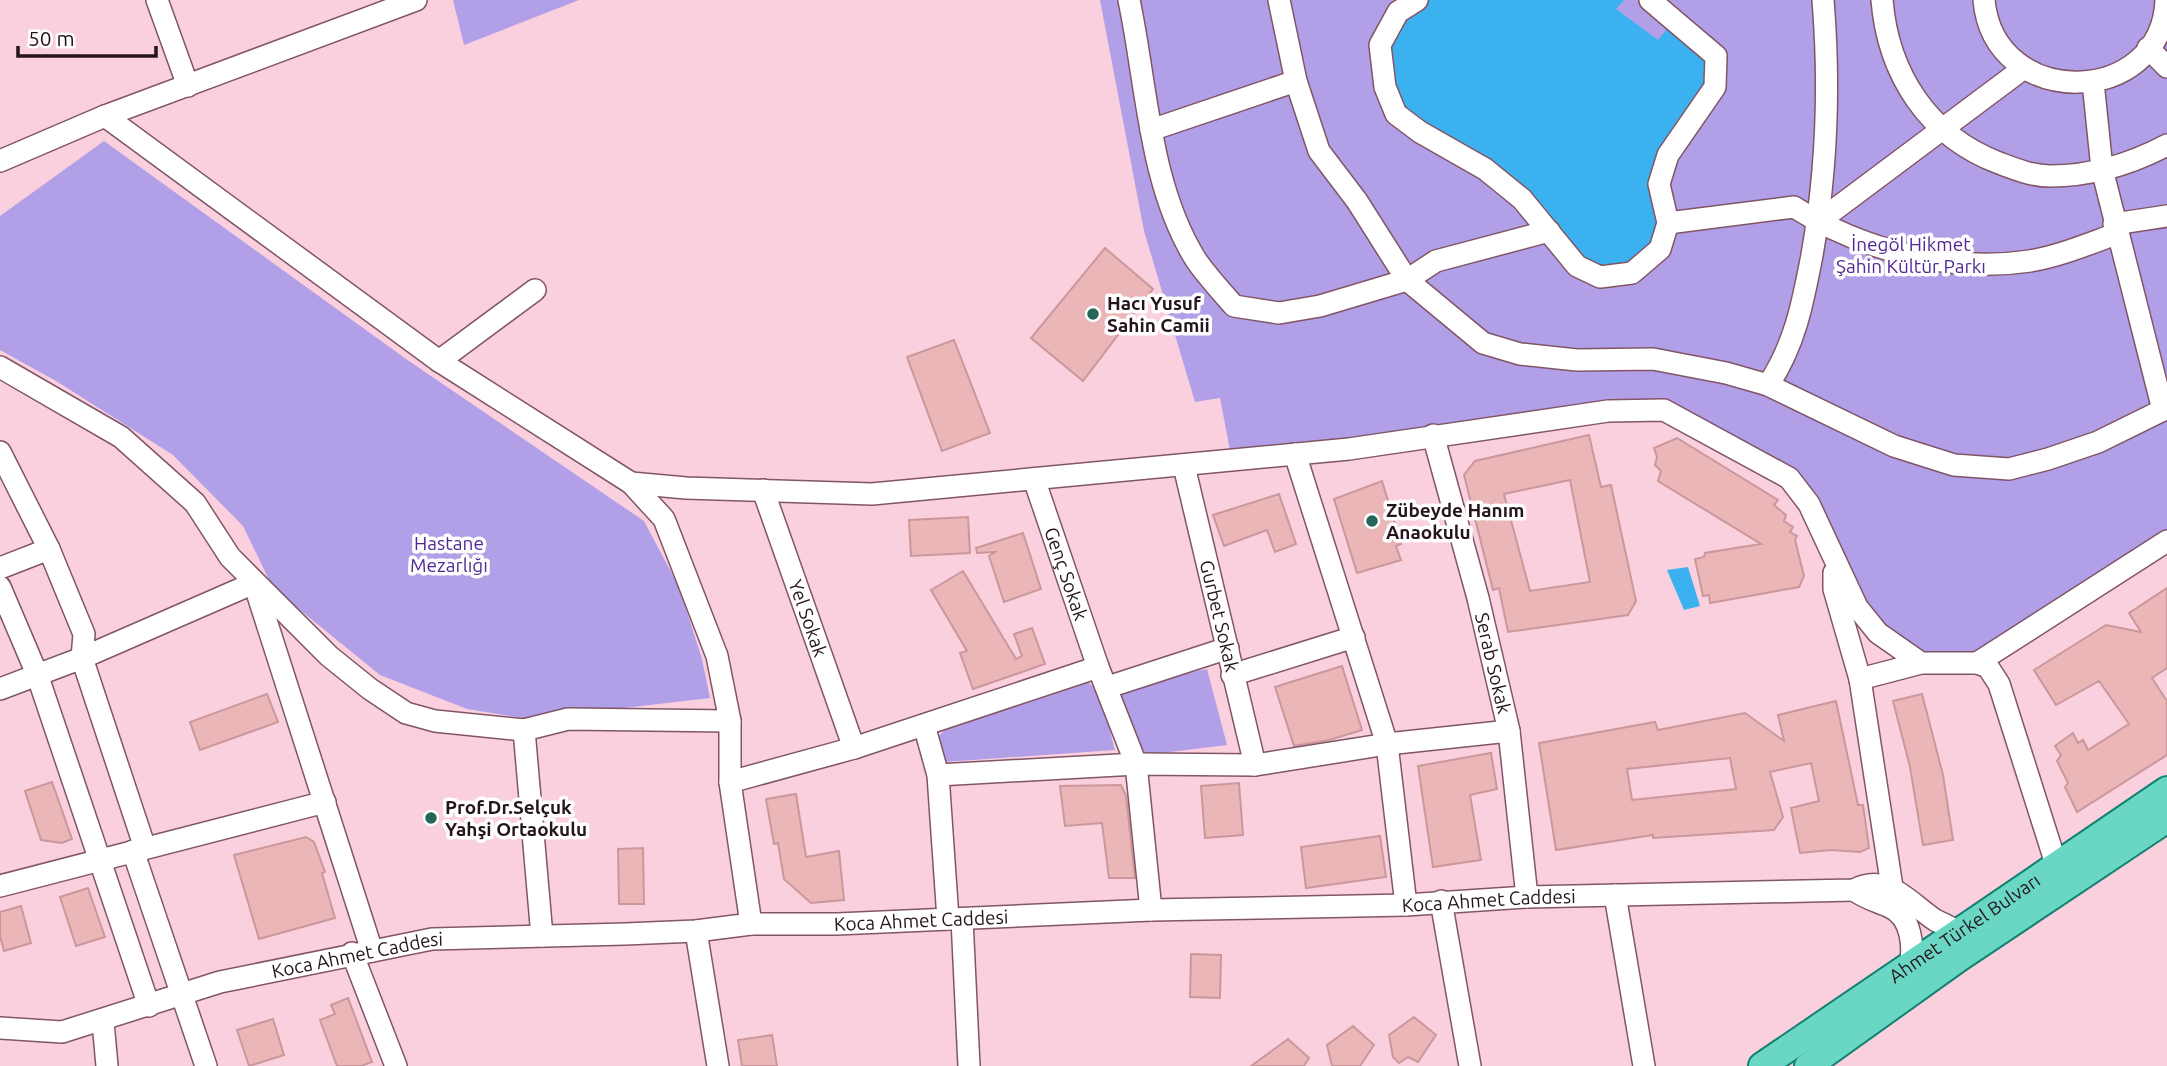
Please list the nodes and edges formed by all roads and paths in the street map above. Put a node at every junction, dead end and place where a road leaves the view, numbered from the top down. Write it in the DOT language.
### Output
graph roads {
  1 [pos="157,0"];
  2 [pos="416,0"];
  3 [pos="1129,0"];
  4 [pos="1279,0"];
  5 [pos="1417,0"];
  6 [pos="1650,0"];
  7 [pos="1823,0"];
  8 [pos="1882,0"];
  9 [pos="1984,0"];
  10 [pos="2166,0"];
  11 [pos="2148,48"];
  12 [pos="2167,67"];
  13 [pos="2024,68"];
  14 [pos="1296,81"];
  15 [pos="2093,82"];
  16 [pos="188,86"];
  17 [pos="105,116"];
  18 [pos="1151,130"];
  19 [pos="1941,130"];
  20 [pos="2167,145"];
  21 [pos="0,161"];
  22 [pos="2102,169"];
  23 [pos="2167,216"];
  24 [pos="1818,222"];
  25 [pos="1668,223"];
  26 [pos="2115,229"];
  27 [pos="1549,231"];
  28 [pos="1407,280"];
  29 [pos="535,290"];
  30 [pos="439,361"];
  31 [pos="0,367"];
  32 [pos="1768,385"];
  33 [pos="2165,409"];
  34 [pos="1433,435"];
  35 [pos="0,452"];
  36 [pos="1295,454"];
  37 [pos="1184,466"];
  38 [pos="1034,479"];
  39 [pos="631,483"];
  40 [pos="763,490"];
  41 [pos="2167,541"];
  42 [pos="49,549"];
  43 [pos="1834,556"];
  44 [pos="0,568"];
  45 [pos="254,583"];
  46 [pos="0,587"];
  47 [pos="1354,637"];
  48 [pos="1228,648"];
  49 [pos="82,658"];
  50 [pos="1921,663"];
  51 [pos="1976,663"];
  52 [pos="1098,667"];
  53 [pos="37,674"];
  54 [pos="1232,675"];
  55 [pos="1860,679"];
  56 [pos="1108,687"];
  57 [pos="0,689"];
  58 [pos="730,721"];
  59 [pos="924,726"];
  60 [pos="524,730"];
  61 [pos="1509,731"];
  62 [pos="1387,744"];
  63 [pos="854,748"];
  64 [pos="1136,764"];
  65 [pos="1255,765"];
  66 [pos="938,775"];
  67 [pos="730,782"];
  68 [pos="2167,790"];
  69 [pos="325,802"];
  70 [pos="2167,819"];
  71 [pos="139,849"];
  72 [pos="102,862"];
  73 [pos="2057,867"];
  74 [pos="0,886"];
  75 [pos="1615,895"];
  76 [pos="1527,897"];
  77 [pos="1892,897"];
  78 [pos="1441,901"];
  79 [pos="1406,905"];
  80 [pos="1151,909"];
  81 [pos="955,919"];
  82 [pos="751,924"];
  83 [pos="696,931"];
  84 [pos="1960,932"];
  85 [pos="542,936"];
  86 [pos="362,952"];
  87 [pos="1910,967"];
  88 [pos="180,996"];
  89 [pos="149,1006"];
  90 [pos="103,1022"];
  91 [pos="0,1028"];
  92 [pos="107,1066"];
  93 [pos="206,1066"];
  94 [pos="396,1066"];
  95 [pos="718,1066"];
  96 [pos="969,1066"];
  97 [pos="1470,1066"];
  98 [pos="1644,1066"];
  99 [pos="1762,1066"];
  100 [pos="1808,1066"];
  1 -- 16 [label="street"];
  2 -- 16 [label="street"];
  3 -- 18 [label="street"];
  4 -- 14 [label="street"];
  5 -- 27 [label="street"];
  6 -- 25 [label="street"];
  7 -- 24 [label="street"];
  8 -- 19 [label="street"];
  9 -- 13 [label="street"];
  10 -- 11 [label="street"];
  11 -- 12 [label="street"];
  11 -- 15 [label="street"];
  13 -- 15 [label="street"];
  13 -- 19 [label="street"];
  14 -- 18 [label="street"];
  14 -- 28 [label="street"];
  15 -- 22 [label="street"];
  16 -- 17 [label="street"];
  17 -- 21 [label="street"];
  17 -- 30 [label="street"];
  18 -- 28 [label="street"];
  19 -- 22 [label="street"];
  19 -- 24 [label="street"];
  20 -- 22 [label="street"];
  22 -- 26 [label="street"];
  23 -- 26 [label="street"];
  24 -- 25 [label="street"];
  24 -- 26 [label="street"];
  24 -- 32 [label="street"];
  25 -- 27 [label="street"];
  26 -- 33 [label="street"];
  27 -- 28 [label="street"];
  28 -- 32 [label="street"];
  29 -- 30 [label="street"];
  30 -- 39 [label="street"];
  31 -- 45 [label="street"];
  32 -- 33 [label="street"];
  34 -- 36 [label="street"];
  34 -- 43 [label="street"];
  34 -- 61 [label="street, Serab Sokak"];
  35 -- 42 [label="street"];
  36 -- 37 [label="street"];
  36 -- 47 [label="street"];
  37 -- 38 [label="street"];
  37 -- 48 [label="street, Gurbet Sokak"];
  38 -- 40 [label="street"];
  38 -- 52 [label="street, Genç Sokak"];
  39 -- 40 [label="street"];
  39 -- 58 [label="street"];
  40 -- 63 [label="street, Yel Sokak"];
  41 -- 51 [label="street"];
  42 -- 44 [label="street"];
  42 -- 49 [label="street"];
  43 -- 50 [label="street"];
  43 -- 55 [label="street"];
  45 -- 49 [label="street"];
  45 -- 60 [label="street"];
  45 -- 69 [label="street"];
  46 -- 53 [label="street"];
  47 -- 54 [label="street"];
  47 -- 62 [label="street"];
  48 -- 54 [label="street, Gurbet Sokak"];
  48 -- 56 [label="street"];
  49 -- 53 [label="street"];
  49 -- 71 [label="street"];
  50 -- 51 [label="street"];
  50 -- 55 [label="street"];
  51 -- 73 [label="street"];
  52 -- 56 [label="street, Genç Sokak"];
  52 -- 59 [label="street"];
  53 -- 57 [label="street"];
  53 -- 72 [label="street"];
  54 -- 65 [label="street, Gurbet Sokak"];
  55 -- 77 [label="street"];
  56 -- 64 [label="street, Genç Sokak"];
  58 -- 60 [label="street"];
  58 -- 67 [label="street"];
  59 -- 63 [label="street"];
  59 -- 66 [label="street"];
  60 -- 85 [label="street"];
  61 -- 62 [label="street"];
  61 -- 76 [label="street, Serab Sokak"];
  62 -- 65 [label="street"];
  62 -- 79 [label="street"];
  63 -- 67 [label="street"];
  64 -- 65 [label="street"];
  64 -- 66 [label="street"];
  64 -- 80 [label="street, Genç Sokak"];
  66 -- 81 [label="street"];
  67 -- 82 [label="street"];
  68 -- 73 [label="main road, Ahmet Türkel Bulvarı"];
  69 -- 71 [label="street"];
  69 -- 86 [label="street"];
  70 -- 100 [label="main road, Ahmet Türkel Bulvarı"];
  71 -- 72 [label="street"];
  71 -- 88 [label="street"];
  72 -- 74 [label="street"];
  72 -- 89 [label="street"];
  73 -- 84 [label="main road, Ahmet Türkel Bulvarı"];
  75 -- 76 [label="street, Koca Ahmet Caddesi"];
  75 -- 77 [label="street, Koca Ahmet Caddesi"];
  75 -- 98 [label="street"];
  76 -- 78 [label="street, Koca Ahmet Caddesi"];
  77 -- 84 [label="street"];
  77 -- 87 [label="street"];
  78 -- 79 [label="street, Koca Ahmet Caddesi"];
  78 -- 97 [label="street"];
  79 -- 80 [label="street, Koca Ahmet Caddesi"];
  80 -- 81 [label="street, Koca Ahmet Caddesi"];
  81 -- 82 [label="street, Koca Ahmet Caddesi"];
  81 -- 96 [label="street"];
  82 -- 83 [label="street, Koca Ahmet Caddesi"];
  83 -- 85 [label="street, Koca Ahmet Caddesi"];
  83 -- 95 [label="street"];
  84 -- 87 [label="main road, Ahmet Türkel Bulvarı"];
  85 -- 86 [label="street, Koca Ahmet Caddesi"];
  86 -- 88 [label="street, Koca Ahmet Caddesi"];
  86 -- 94 [label="street"];
  87 -- 99 [label="main road, Ahmet Türkel Bulvarı"];
  88 -- 89 [label="street, Koca Ahmet Caddesi"];
  88 -- 93 [label="street"];
  89 -- 90 [label="street, Koca Ahmet Caddesi"];
  90 -- 91 [label="street, Koca Ahmet Caddesi"];
  90 -- 92 [label="street"];
}
